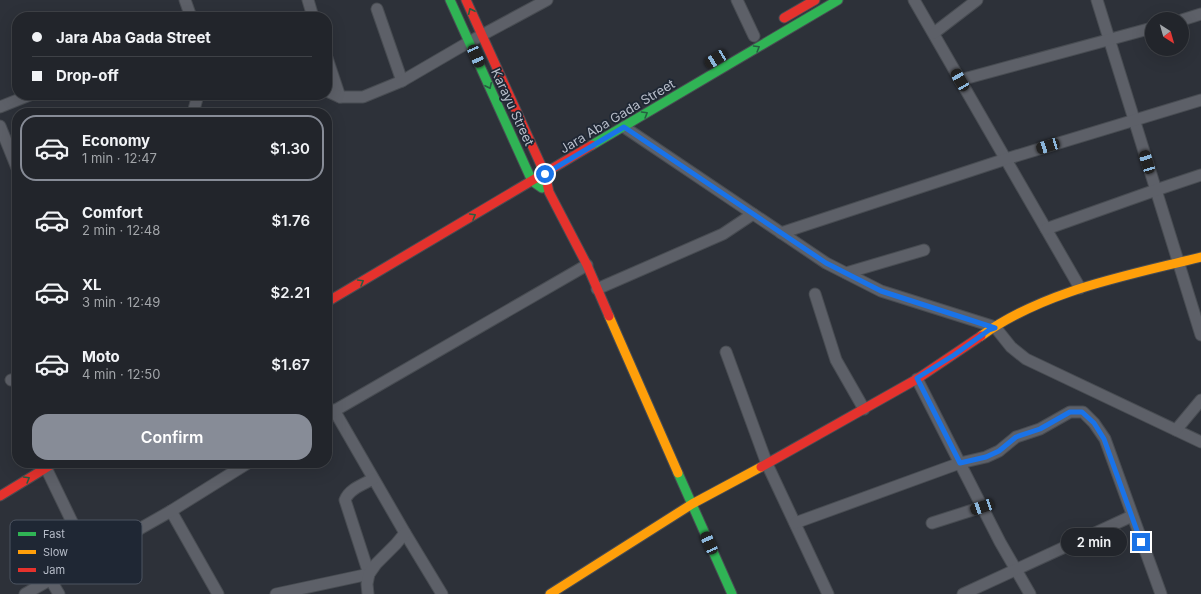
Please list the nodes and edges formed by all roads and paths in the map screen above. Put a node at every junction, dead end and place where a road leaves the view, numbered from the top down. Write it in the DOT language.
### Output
graph roads {
  1 [pos="185,0"];
  2 [pos="308,0"];
  3 [pos="450,0"];
  4 [pos="466,0"];
  5 [pos="547,0"];
  6 [pos="737,0"];
  7 [pos="815,0"];
  8 [pos="838,0"];
  9 [pos="914,0"];
  10 [pos="977,0"];
  11 [pos="1097,0"];
  12 [pos="377,9"];
  13 [pos="189,12"];
  14 [pos="312,12"];
  15 [pos="1201,14"];
  16 [pos="1189,18"];
  17 [pos="774,24"];
  18 [pos="1145,30"];
  19 [pos="934,33"];
  20 [pos="482,35"];
  21 [pos="754,36"];
  22 [pos="1109,41"];
  23 [pos="469,42"];
  24 [pos="332,73"];
  25 [pos="960,80"];
  26 [pos="402,81"];
  27 [pos="332,93"];
  28 [pos="340,97"];
  29 [pos="18,100"];
  30 [pos="1201,100"];
  31 [pos="0,108"];
  32 [pos="1134,120"];
  33 [pos="0,126"];
  34 [pos="624,127"];
  35 [pos="12,156"];
  36 [pos="1006,159"];
  37 [pos="543,163"];
  38 [pos="525,173"];
  39 [pos="545,174"];
  40 [pos="1201,175"];
  41 [pos="532,181"];
  42 [pos="1156,190"];
  43 [pos="549,192"];
  44 [pos="753,214"];
  45 [pos="1046,229"];
  46 [pos="781,233"];
  47 [pos="413,240"];
  48 [pos="924,250"];
  49 [pos="1201,257"];
  50 [pos="1179,263"];
  51 [pos="586,265"];
  52 [pos="846,273"];
  53 [pos="1080,288"];
  54 [pos="332,289"];
  55 [pos="597,289"];
  56 [pos="815,294"];
  57 [pos="332,299"];
  58 [pos="992,329"];
  59 [pos="1201,335"];
  60 [pos="726,352"];
  61 [pos="917,378"];
  62 [pos="1201,400"];
  63 [pos="864,409"];
  64 [pos="332,412"];
  65 [pos="332,415"];
  66 [pos="1176,430"];
  67 [pos="1201,442"];
  68 [pos="960,463"];
  69 [pos="767,464"];
  70 [pos="45,468"];
  71 [pos="51,468"];
  72 [pos="240,468"];
  73 [pos="373,478"];
  74 [pos="0,496"];
  75 [pos="692,504"];
  76 [pos="982,507"];
  77 [pos="171,511"];
  78 [pos="1132,516"];
  79 [pos="73,520"];
  80 [pos="794,523"];
  81 [pos="932,523"];
  82 [pos="142,527"];
  83 [pos="405,533"];
  84 [pos="1016,570"];
  85 [pos="369,574"];
  86 [pos="43,584"];
  87 [pos="52,584"];
  88 [pos="25,594"];
  89 [pos="58,594"];
  90 [pos="218,594"];
  91 [pos="276,594"];
  92 [pos="368,594"];
  93 [pos="442,594"];
  94 [pos="550,594"];
  95 [pos="732,594"];
  96 [pos="828,594"];
  97 [pos="963,594"];
  98 [pos="1030,594"];
  99 [pos="1161,594"];
  1 -- 13 [label="street"];
  2 -- 14 [label="street"];
  3 -- 23 [label="street, Karayu Street"];
  20 -- 4 [label="street, Karayu Street, one-way"];
  5 -- 20 [label="street"];
  6 -- 21 [label="street"];
  7 -- 17 [label="street"];
  34 -- 8 [label="street, Jara Aba Gada Street, one-way"];
  9 -- 19 [label="street"];
  10 -- 19 [label="street"];
  11 -- 22 [label="street"];
  12 -- 26 [label="street"];
  15 -- 16 [label="street"];
  18 -- 22 [label="street"];
  19 -- 25 [label="street"];
  20 -- 23 [label="street"];
  20 -- 37 [label="street, Karayu Street"];
  22 -- 25 [label="street"];
  22 -- 32 [label="street"];
  23 -- 26 [label="street"];
  23 -- 38 [label="street, Karayu Street, one-way"];
  24 -- 28 [label="street"];
  25 -- 36 [label="street"];
  26 -- 28 [label="street"];
  27 -- 28 [label="street"];
  29 -- 31 [label="street"];
  30 -- 32 [label="street"];
  32 -- 36 [label="street"];
  32 -- 42 [label="street"];
  33 -- 35 [label="street"];
  34 -- 39 [label="street, Jara Aba Gada Street"];
  34 -- 44 [label="street"];
  36 -- 45 [label="street"];
  36 -- 46 [label="street"];
  37 -- 38 [label="street"];
  37 -- 39 [label="street, Karayu Street"];
  38 -- 41 [label="street, Karayu Street"];
  39 -- 41 [label="street, Jara Aba Gada Street"];
  39 -- 43 [label="street, Karayu Street"];
  40 -- 42 [label="street"];
  41 -- 43 [label="street"];
  57 -- 41 [label="street, Jara Aba Gada Street, one-way"];
  42 -- 45 [label="street"];
  42 -- 50 [label="street"];
  43 -- 51 [label="street, Karayu Street"];
  44 -- 46 [label="street"];
  44 -- 55 [label="street"];
  45 -- 53 [label="street"];
  46 -- 52 [label="street"];
  47 -- 54 [label="street"];
  48 -- 52 [label="street"];
  49 -- 50 [label="street"];
  50 -- 53 [label="street"];
  50 -- 59 [label="street"];
  51 -- 55 [label="street, Karayu Street"];
  51 -- 64 [label="street"];
  52 -- 58 [label="street"];
  53 -- 58 [label="street"];
  55 -- 75 [label="street, Karayu Street"];
  56 -- 63 [label="street"];
  58 -- 61 [label="street"];
  58 -- 66 [label="street"];
  60 -- 69 [label="street"];
  61 -- 63 [label="street"];
  61 -- 68 [label="street"];
  62 -- 66 [label="street"];
  63 -- 69 [label="street"];
  65 -- 73 [label="street"];
  66 -- 67 [label="street"];
  68 -- 76 [label="street"];
  68 -- 78 [label="street"];
  68 -- 80 [label="street"];
  69 -- 75 [label="street"];
  69 -- 80 [label="street"];
  74 -- 70 [label="street, one-way"];
  71 -- 79 [label="street"];
  72 -- 77 [label="street"];
  73 -- 83 [label="street"];
  73 -- 85 [label="street"];
  75 -- 94 [label="street"];
  75 -- 95 [label="street, Karayu Street"];
  76 -- 81 [label="street"];
  76 -- 84 [label="street"];
  77 -- 82 [label="street"];
  77 -- 90 [label="street"];
  78 -- 84 [label="street"];
  78 -- 99 [label="street"];
  80 -- 96 [label="street"];
  83 -- 85 [label="street"];
  83 -- 93 [label="street"];
  84 -- 97 [label="street"];
  84 -- 98 [label="street"];
  85 -- 91 [label="street"];
  85 -- 92 [label="street"];
  86 -- 88 [label="street"];
  87 -- 89 [label="street"];
}
